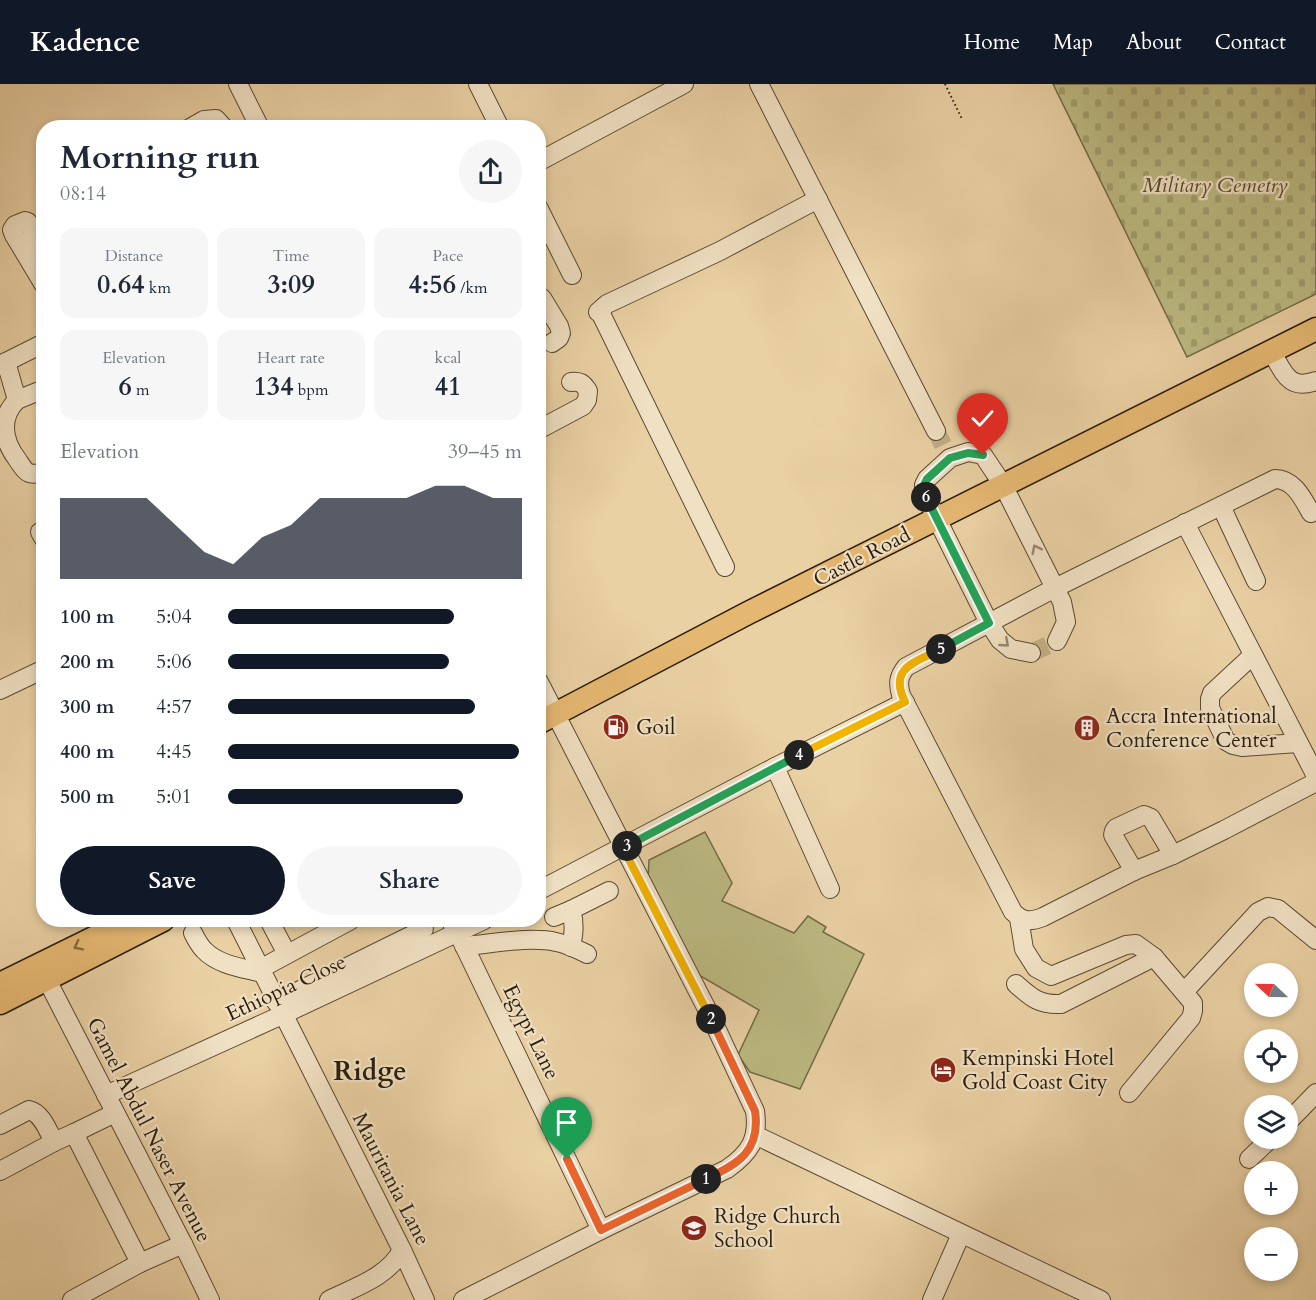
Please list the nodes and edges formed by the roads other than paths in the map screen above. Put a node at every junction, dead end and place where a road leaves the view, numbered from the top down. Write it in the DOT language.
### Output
graph roads {
  1 [pos="238,84"];
  2 [pos="478,84"];
  3 [pos="684,84"];
  4 [pos="759,84"];
  5 [pos="256,120"];
  6 [pos="496,120"];
  7 [pos="546,158"];
  8 [pos="818,200"];
  9 [pos="546,223"];
  10 [pos="572,275"];
  11 [pos="546,305"];
  12 [pos="1316,329"];
  13 [pos="552,343"];
  14 [pos="36,347"];
  15 [pos="1271,351"];
  16 [pos="3,363"];
  17 [pos="571,381"];
  18 [pos="1316,381"];
  19 [pos="36,392"];
  20 [pos="17,400"];
  21 [pos="546,426"];
  22 [pos="943,445"];
  23 [pos="36,474"];
  24 [pos="1003,485"];
  25 [pos="1308,491"];
  26 [pos="1221,506"];
  27 [pos="1311,513"];
  28 [pos="937,519"];
  29 [pos="1185,523"];
  30 [pos="725,567"];
  31 [pos="1256,582"];
  32 [pos="1055,588"];
  33 [pos="989,623"];
  34 [pos="1057,640"];
  35 [pos="1031,653"];
  36 [pos="1253,655"];
  37 [pos="36,673"];
  38 [pos="0,690"];
  39 [pos="905,702"];
  40 [pos="547,719"];
  41 [pos="1298,743"];
  42 [pos="775,767"];
  43 [pos="1316,776"];
  44 [pos="1316,782"];
  45 [pos="623,848"];
  46 [pos="1173,855"];
  47 [pos="1134,871"];
  48 [pos="546,887"];
  49 [pos="830,889"];
  50 [pos="609,891"];
  51 [pos="571,910"];
  52 [pos="554,917"];
  53 [pos="1019,918"];
  54 [pos="116,927"];
  55 [pos="149,927"];
  56 [pos="239,927"];
  57 [pos="273,927"];
  58 [pos="338,927"];
  59 [pos="424,929"];
  60 [pos="193,933"];
  61 [pos="457,933"];
  62 [pos="1316,940"];
  63 [pos="287,954"];
  64 [pos="1154,957"];
  65 [pos="261,971"];
  66 [pos="47,980"];
  67 [pos="0,984"];
  68 [pos="1016,984"];
  69 [pos="1185,992"];
  70 [pos="0,1003"];
  71 [pos="279,1008"];
  72 [pos="1316,1093"];
  73 [pos="1129,1094"];
  74 [pos="106,1095"];
  75 [pos="1298,1112"];
  76 [pos="115,1113"];
  77 [pos="0,1125"];
  78 [pos="74,1133"];
  79 [pos="755,1135"];
  80 [pos="54,1142"];
  81 [pos="1259,1149"];
  82 [pos="1249,1159"];
  83 [pos="0,1171"];
  84 [pos="601,1230"];
  85 [pos="961,1234"];
  86 [pos="183,1244"];
  87 [pos="402,1250"];
  88 [pos="140,1263"];
  89 [pos="72,1300"];
  90 [pos="210,1300"];
  91 [pos="329,1300"];
  92 [pos="425,1300"];
  93 [pos="463,1300"];
  94 [pos="933,1300"];
  95 [pos="1101,1300"];
  1 -- 5 [label="street"];
  2 -- 6 [label="street"];
  3 -- 7 [label="street"];
  4 -- 8 [label="street"];
  8 -- 22 [label="street"];
  8 -- 30 [label="street"];
  9 -- 10 [label="street"];
  11 -- 13 [label="street"];
  12 -- 15 [label="main road, Castle Road"];
  14 -- 16 [label="street"];
  15 -- 18 [label="street"];
  15 -- 24 [label="main road, Castle Road"];
  16 -- 20 [label="street"];
  17 -- 21 [label="street"];
  19 -- 20 [label="street"];
  20 -- 23 [label="street"];
  22 -- 24 [label="street"];
  22 -- 28 [label="street"];
  24 -- 28 [label="main road, Castle Road"];
  32 -- 24 [label="street, one-way"];
  25 -- 26 [label="street"];
  25 -- 27 [label="street"];
  26 -- 29 [label="street"];
  26 -- 31 [label="street"];
  28 -- 33 [label="street"];
  28 -- 40 [label="main road, Castle Road"];
  29 -- 32 [label="street"];
  29 -- 36 [label="street"];
  32 -- 33 [label="street"];
  32 -- 34 [label="street"];
  33 -- 35 [label="street, one-way"];
  33 -- 39 [label="street"];
  36 -- 41 [label="street"];
  36 -- 41 [label="street"];
  37 -- 38 [label="street"];
  39 -- 42 [label="street"];
  39 -- 53 [label="street"];
  40 -- 45 [label="street"];
  41 -- 43 [label="street"];
  42 -- 45 [label="street"];
  42 -- 49 [label="street"];
  44 -- 46 [label="street"];
  45 -- 48 [label="street"];
  45 -- 79 [label="street"];
  46 -- 47 [label="street"];
  46 -- 47 [label="street"];
  47 -- 53 [label="street"];
  50 -- 51 [label="street"];
  51 -- 52 [label="street"];
  51 -- 61 [label="street"];
  53 -- 64 [label="street"];
  54 -- 67 [label="main road, one-way"];
  55 -- 66 [label="main road"];
  56 -- 65 [label="street, Mauritania Lane"];
  57 -- 63 [label="street"];
  58 -- 63 [label="street"];
  59 -- 71 [label="street"];
  60 -- 65 [label="street"];
  61 -- 71 [label="street, Ethiopia Close"];
  61 -- 84 [label="street, Egypt Lane"];
  62 -- 69 [label="street"];
  63 -- 65 [label="street"];
  64 -- 68 [label="street"];
  64 -- 69 [label="street"];
  65 -- 71 [label="street, Mauritania Lane"];
  66 -- 70 [label="main road"];
  66 -- 74 [label="street, Gamel Abdul Naser Avenue"];
  69 -- 73 [label="street"];
  71 -- 74 [label="street, Ethiopia Close"];
  71 -- 87 [label="street, Mauritania Lane"];
  72 -- 75 [label="street"];
  74 -- 76 [label="street, Gamel Abdul Naser Avenue"];
  76 -- 78 [label="street"];
  76 -- 86 [label="street, Gamel Abdul Naser Avenue"];
  77 -- 80 [label="street"];
  78 -- 80 [label="street"];
  78 -- 88 [label="street"];
  79 -- 84 [label="street"];
  79 -- 85 [label="street"];
  80 -- 83 [label="street"];
  81 -- 82 [label="street"];
  84 -- 93 [label="street"];
  85 -- 94 [label="street"];
  85 -- 95 [label="street"];
  86 -- 88 [label="street"];
  86 -- 90 [label="street, Gamel Abdul Naser Avenue"];
  87 -- 91 [label="street"];
  87 -- 92 [label="street, Mauritania Lane"];
  88 -- 89 [label="street"];
}
